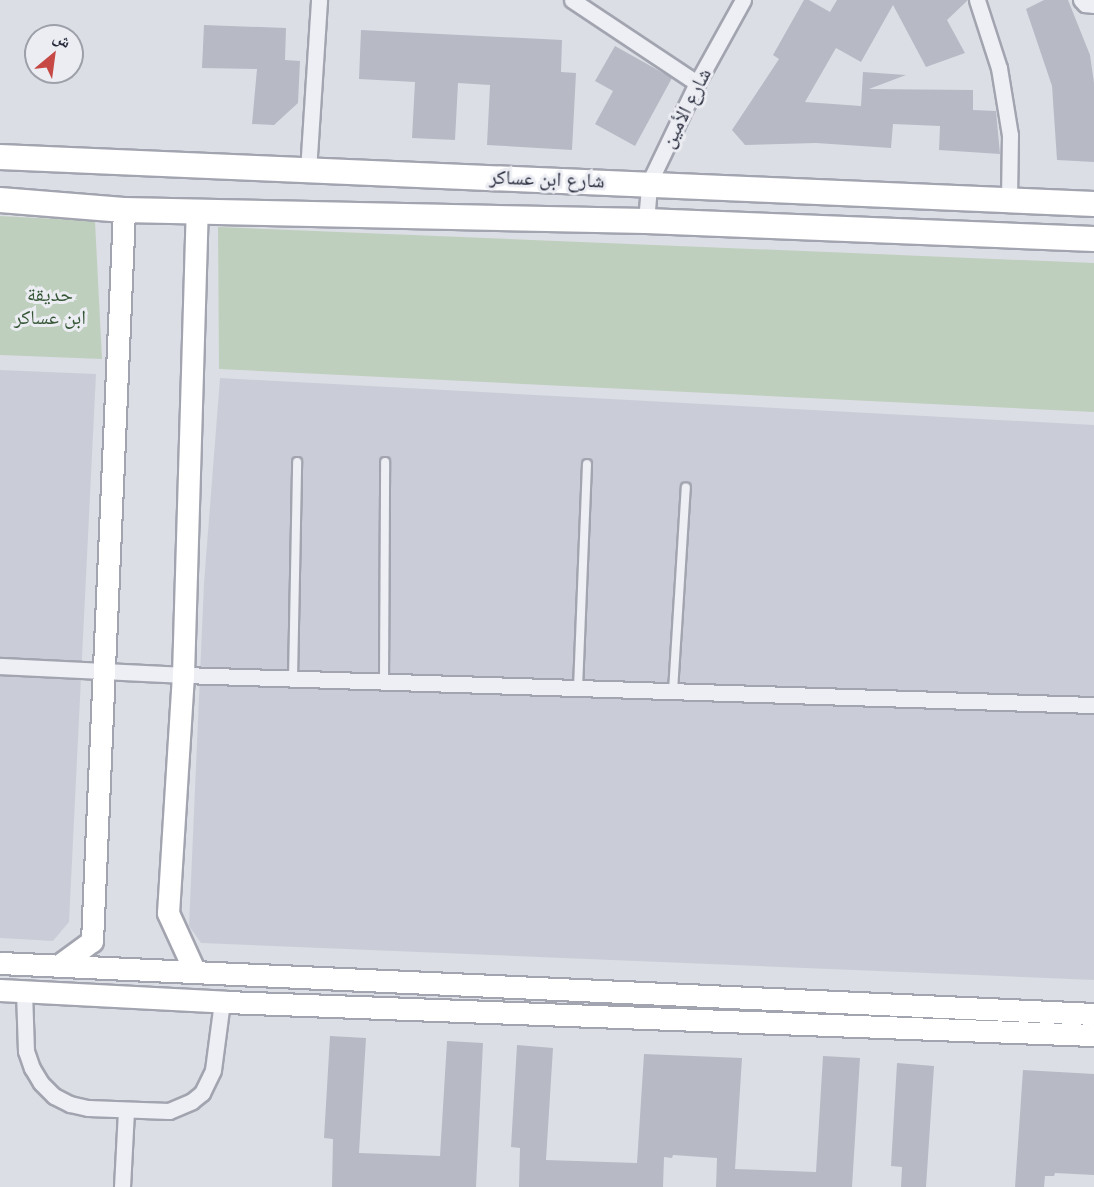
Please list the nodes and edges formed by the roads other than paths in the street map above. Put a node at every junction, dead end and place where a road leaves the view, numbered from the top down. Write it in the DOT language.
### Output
graph roads {
  1 [pos="319,0"];
  2 [pos="572,0"];
  3 [pos="743,0"];
  4 [pos="977,0"];
  5 [pos="1081,0"];
  6 [pos="1094,5"];
  7 [pos="697,83"];
  8 [pos="0,157"];
  9 [pos="308,171"];
  10 [pos="649,183"];
  11 [pos="0,200"];
  12 [pos="1009,201"];
  13 [pos="1094,204"];
  14 [pos="124,210"];
  15 [pos="197,212"];
  16 [pos="646,221"];
  17 [pos="1094,238"];
  18 [pos="297,462"];
  19 [pos="384,462"];
  20 [pos="587,464"];
  21 [pos="686,487"];
  22 [pos="0,666"];
  23 [pos="104,672"];
  24 [pos="183,675"];
  25 [pos="293,679"];
  26 [pos="384,682"];
  27 [pos="578,688"];
  28 [pos="673,692"];
  29 [pos="1094,705"];
  30 [pos="0,963"];
  31 [pos="58,966"];
  32 [pos="195,972"];
  33 [pos="0,990"];
  34 [pos="24,991"];
  35 [pos="222,1002"];
  36 [pos="1094,1014"];
  37 [pos="1094,1035"];
  38 [pos="126,1110"];
  39 [pos="122,1187"];
  1 -- 9 [label="street"];
  2 -- 7 [label="street"];
  3 -- 7 [label="street, شارع الأمين"];
  4 -- 12 [label="street"];
  5 -- 6 [label="street"];
  7 -- 10 [label="street, شارع الأمين"];
  8 -- 9 [label="main road, شارع ابن عساكر"];
  9 -- 10 [label="main road, شارع ابن عساكر"];
  10 -- 12 [label="main road, شارع ابن عساكر"];
  10 -- 16 [label="street, شارع الأمين"];
  11 -- 14 [label="main road, شارع ابن عساكر"];
  12 -- 13 [label="main road, شارع ابن عساكر"];
  14 -- 15 [label="main road, شارع ابن عساكر"];
  14 -- 23 [label="main road"];
  15 -- 16 [label="main road, شارع ابن عساكر"];
  15 -- 24 [label="main road"];
  16 -- 17 [label="main road, شارع ابن عساكر"];
  18 -- 25 [label="lane"];
  19 -- 26 [label="lane"];
  20 -- 27 [label="lane"];
  21 -- 28 [label="lane"];
  22 -- 23 [label="street"];
  23 -- 24 [label="street"];
  23 -- 31 [label="main road"];
  24 -- 25 [label="street"];
  24 -- 32 [label="main road"];
  25 -- 26 [label="street"];
  26 -- 27 [label="street"];
  27 -- 28 [label="street"];
  28 -- 29 [label="street"];
  30 -- 31 [label="main road"];
  31 -- 32 [label="main road"];
  32 -- 36 [label="main road"];
  33 -- 34 [label="main road"];
  34 -- 35 [label="main road"];
  34 -- 38 [label="street"];
  35 -- 37 [label="main road"];
  35 -- 38 [label="street"];
  38 -- 39 [label="street"];
}
